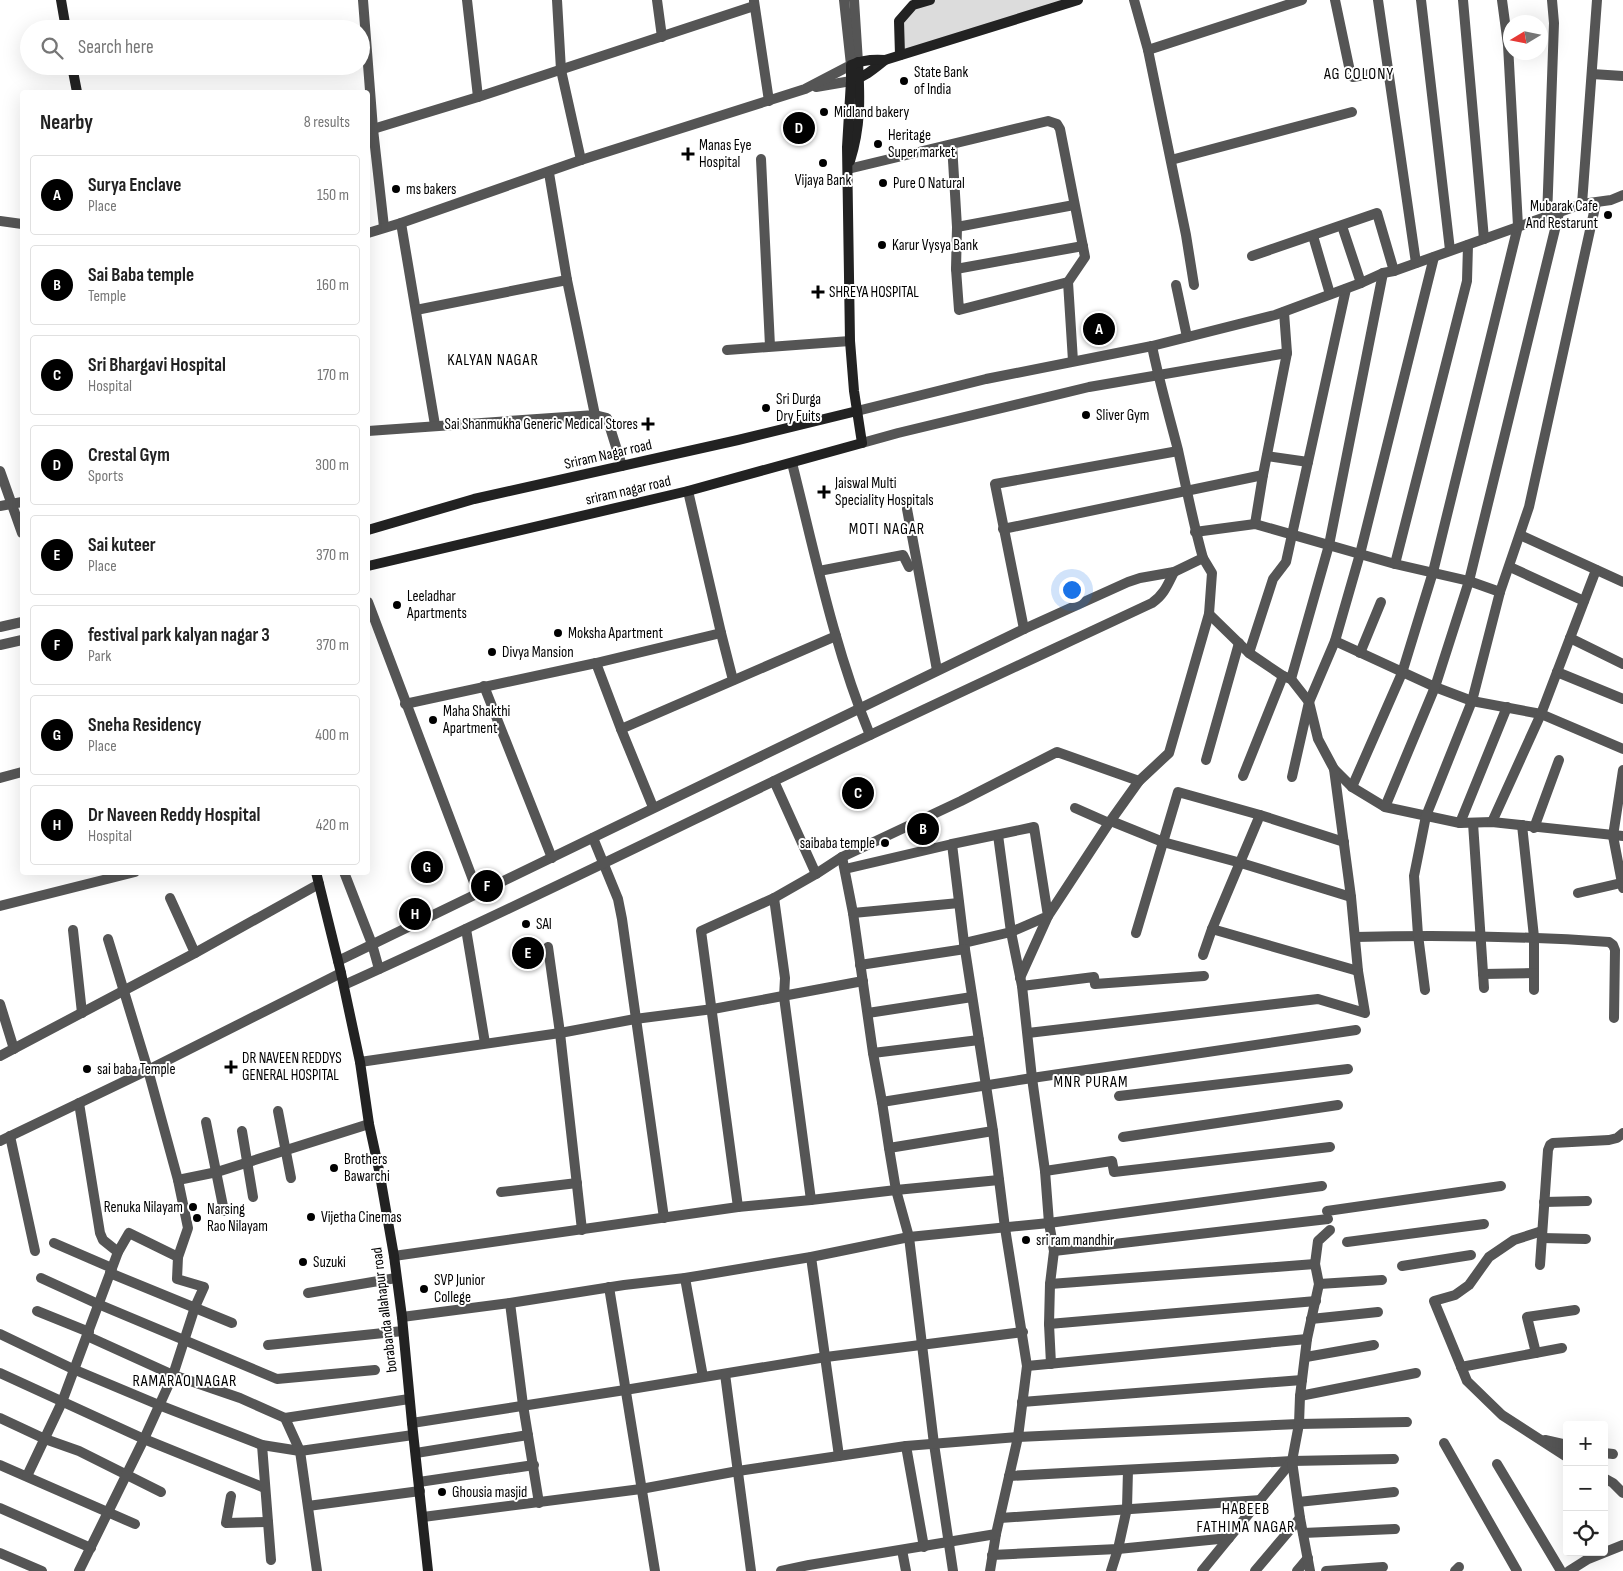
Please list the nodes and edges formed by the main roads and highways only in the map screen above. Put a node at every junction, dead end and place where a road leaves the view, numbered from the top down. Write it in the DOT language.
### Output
graph roads {
  1 [pos="61,0"];
  2 [pos="930,0"];
  3 [pos="1078,0"];
  4 [pos="64,20"];
  5 [pos="900,55"];
  6 [pos="885,60"];
  7 [pos="74,75"];
  8 [pos="855,79"];
  9 [pos="77,90"];
  10 [pos="857,411"];
  11 [pos="370,529"];
  12 [pos="370,566"];
  13 [pos="317,875"];
  14 [pos="428,1571"];
  1 -- 4 [label="main road"];
  2 -- 5 [label="main road"];
  3 -- 5 [label="main road"];
  5 -- 6 [label="main road"];
  6 -- 8 [label="main road"];
  6 -- 8 [label="main road"];
  7 -- 9 [label="main road"];
  8 -- 10 [label="main road"];
  10 -- 11 [label="main road, Sriram Nagar road"];
  10 -- 12 [label="main road, sriram nagar road"];
  13 -- 14 [label="main road, borabanda allahapur road"];
}
